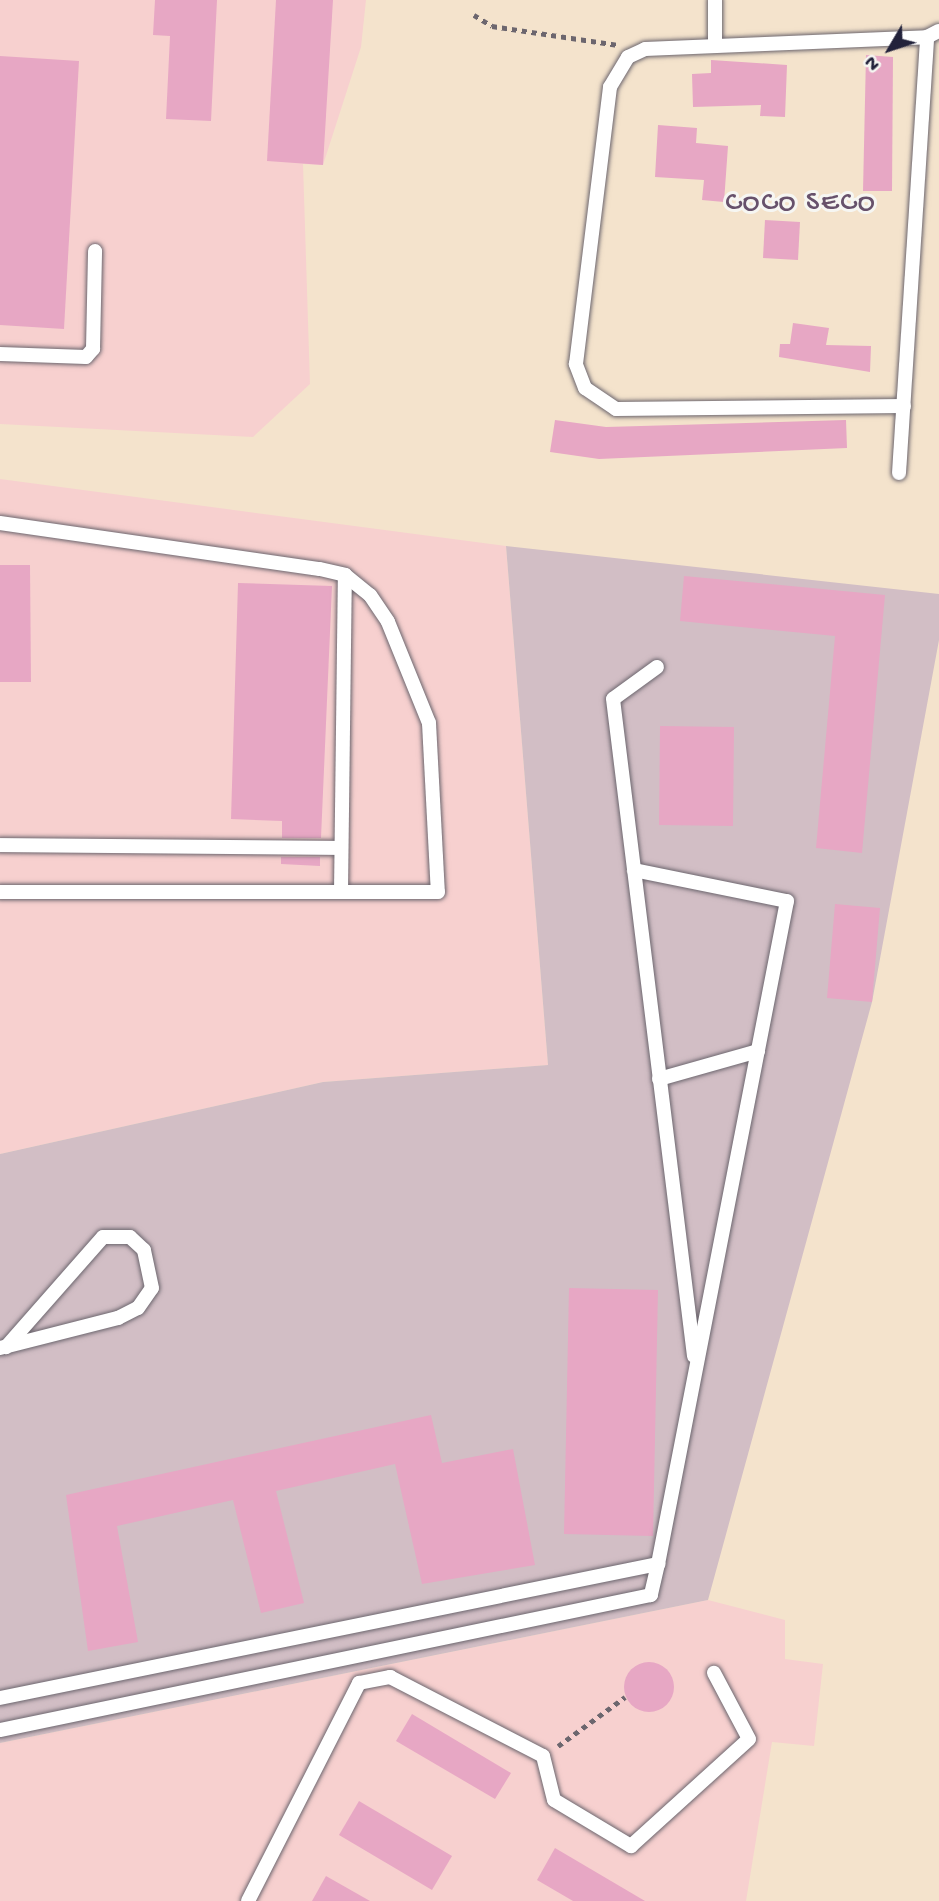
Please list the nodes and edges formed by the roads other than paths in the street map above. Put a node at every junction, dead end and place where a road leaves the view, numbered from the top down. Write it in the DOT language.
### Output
graph roads {
  1 [pos="715,0"];
  2 [pos="933,34"];
  3 [pos="715,46"];
  4 [pos="95,251"];
  5 [pos="0,354"];
  6 [pos="904,406"];
  7 [pos="899,473"];
  8 [pos="0,523"];
  9 [pos="345,575"];
  10 [pos="657,667"];
  11 [pos="0,845"];
  12 [pos="341,848"];
  13 [pos="634,870"];
  14 [pos="0,892"];
  15 [pos="341,892"];
  16 [pos="758,1051"];
  17 [pos="659,1079"];
  18 [pos="3,1348"];
  19 [pos="695,1371"];
  20 [pos="657,1564"];
  21 [pos="714,1673"];
  22 [pos="0,1698"];
  23 [pos="0,1730"];
  24 [pos="248,1901"];
  1 -- 3 [label="lane"];
  2 -- 3 [label="lane"];
  2 -- 6 [label="lane"];
  3 -- 6 [label="lane"];
  4 -- 5 [label="lane"];
  6 -- 7 [label="lane"];
  8 -- 9 [label="lane"];
  9 -- 12 [label="lane"];
  9 -- 15 [label="lane"];
  10 -- 13 [label="lane"];
  11 -- 12 [label="lane"];
  12 -- 15 [label="lane"];
  13 -- 16 [label="lane"];
  13 -- 17 [label="lane"];
  14 -- 15 [label="lane"];
  16 -- 17 [label="lane"];
  16 -- 19 [label="lane"];
  17 -- 19 [label="lane"];
  18 -- 18 [label="lane"];
  19 -- 20 [label="lane"];
  20 -- 22 [label="lane"];
  20 -- 23 [label="lane"];
  21 -- 24 [label="lane"];
}
